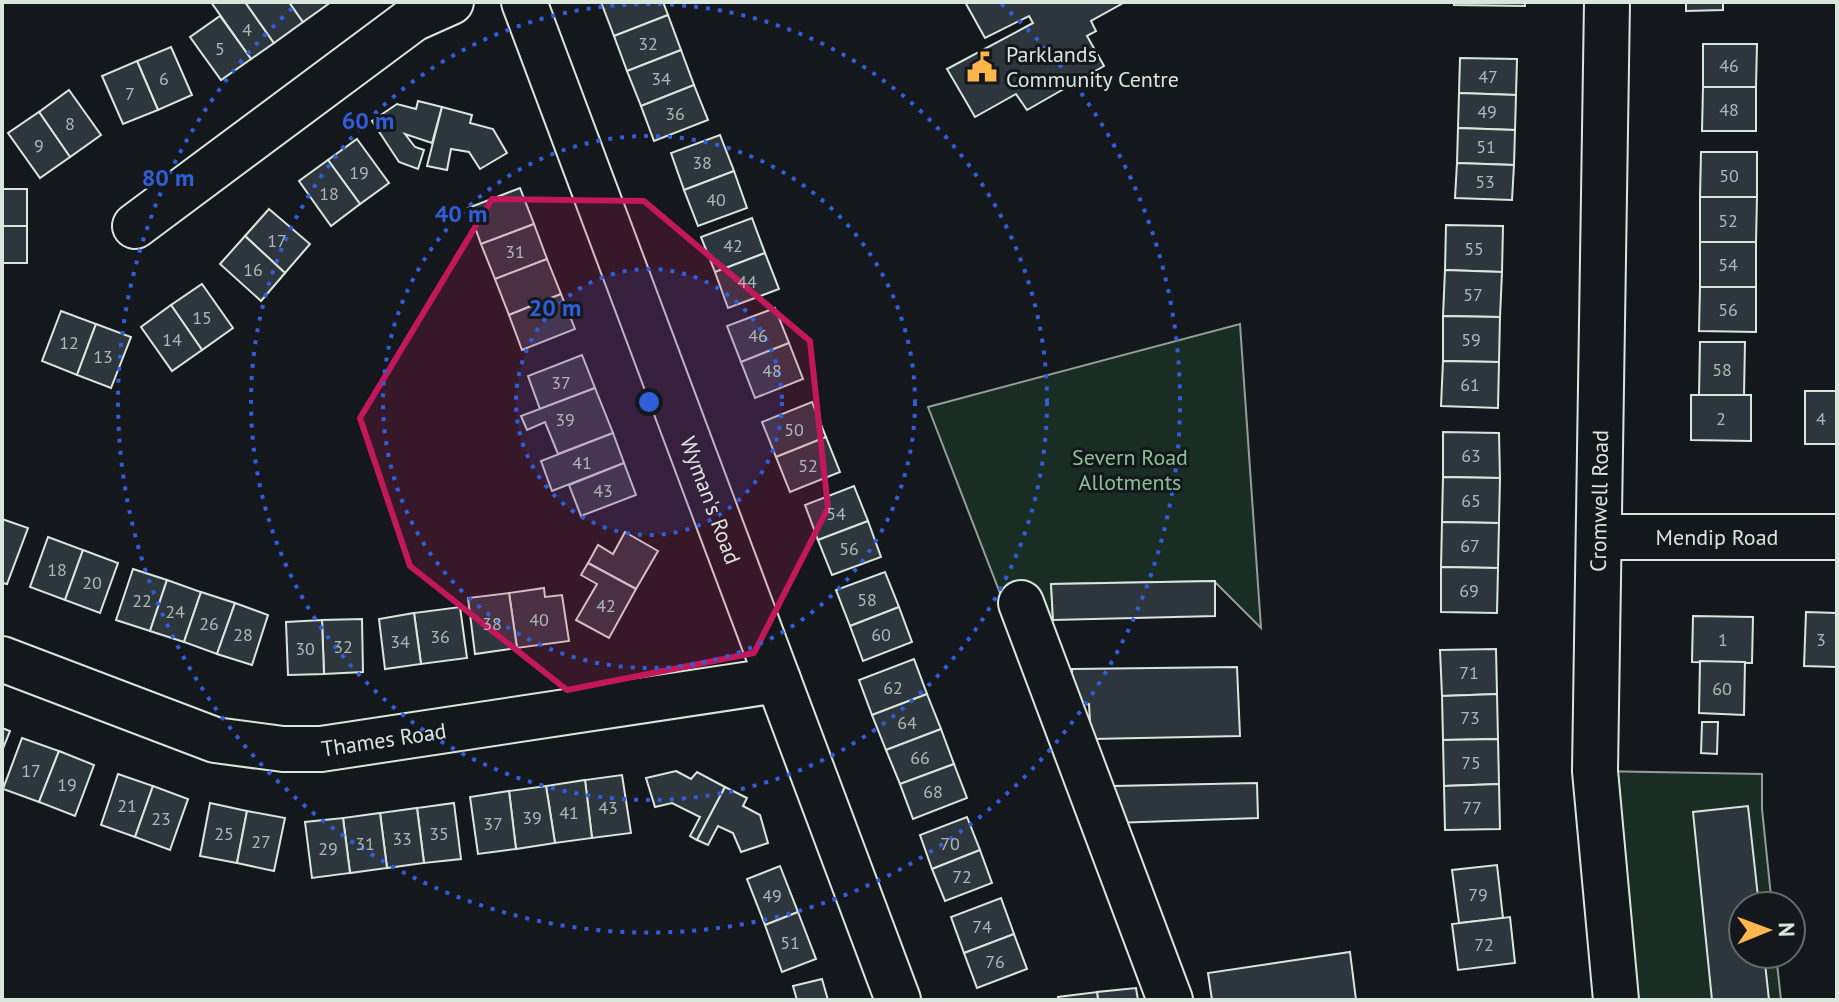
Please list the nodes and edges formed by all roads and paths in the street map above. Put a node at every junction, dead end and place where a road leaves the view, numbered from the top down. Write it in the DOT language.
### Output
graph roads {
  1 [pos="451,2"];
  2 [pos="524,2"];
  3 [pos="1607,2"];
  4 [pos="135,226"];
  5 [pos="1599,537"];
  6 [pos="1837,537"];
  7 [pos="1021,603"];
  8 [pos="2,659"];
  9 [pos="778,680"];
  10 [pos="898,1000"];
  11 [pos="1170,1000"];
  12 [pos="1616,1000"];
  1 -- 4 [label="street"];
  2 -- 9 [label="street, Wyman's Road"];
  3 -- 5 [label="street, Cromwell Road"];
  5 -- 6 [label="street, Mendip Road"];
  5 -- 12 [label="street, Cromwell Road"];
  7 -- 11 [label="street"];
  8 -- 9 [label="street, Thames Road"];
  9 -- 10 [label="street, Wyman's Road"];
}
